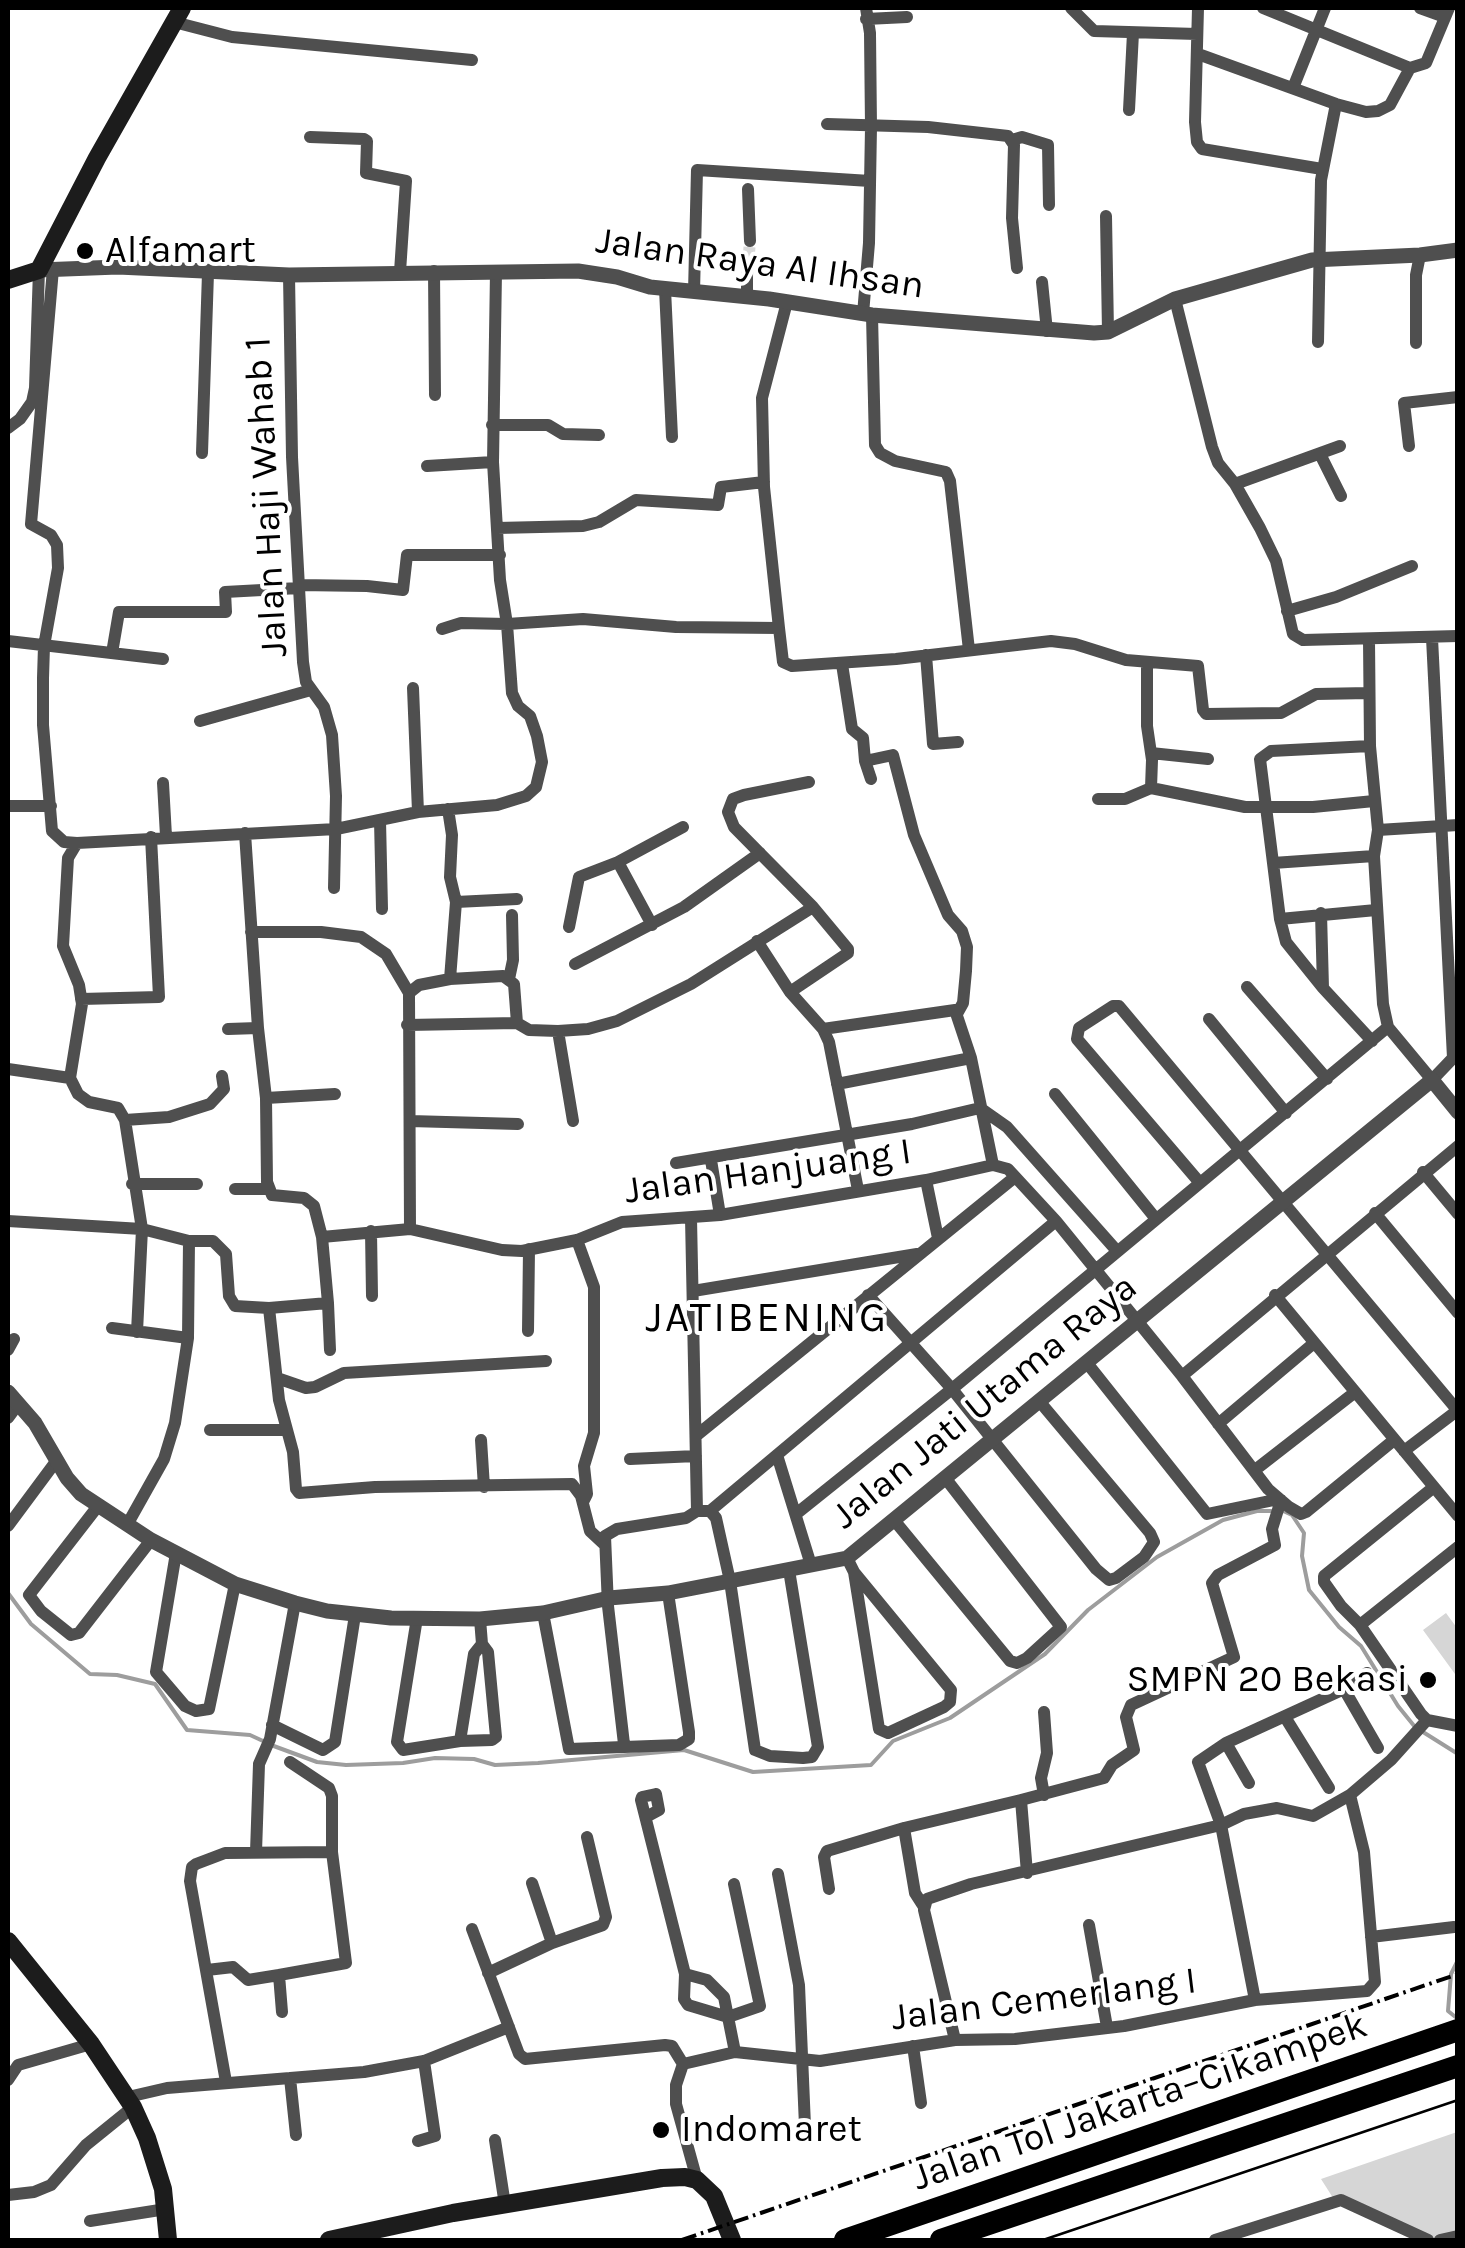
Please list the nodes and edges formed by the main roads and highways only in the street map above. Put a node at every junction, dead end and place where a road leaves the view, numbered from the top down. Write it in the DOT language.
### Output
graph roads {
  1 [pos="178,15"];
  2 [pos="8,280"];
  3 [pos="10,1948"];
  4 [pos="1458,2030"];
  5 [pos="1449,2069"];
  6 [pos="730,2234"];
  7 [pos="168,2240"];
  8 [pos="329,2240"];
  9 [pos="845,2240"];
  10 [pos="941,2240"];
  1 -- 2 [label="main road"];
  3 -- 7 [label="main road"];
  4 -- 9 [label="highway, Jalan Tol Jakarta–Cikampek"];
  5 -- 10 [label="highway, Jalan Tol Jakarta–Cikampek"];
  6 -- 8 [label="main road"];
}
